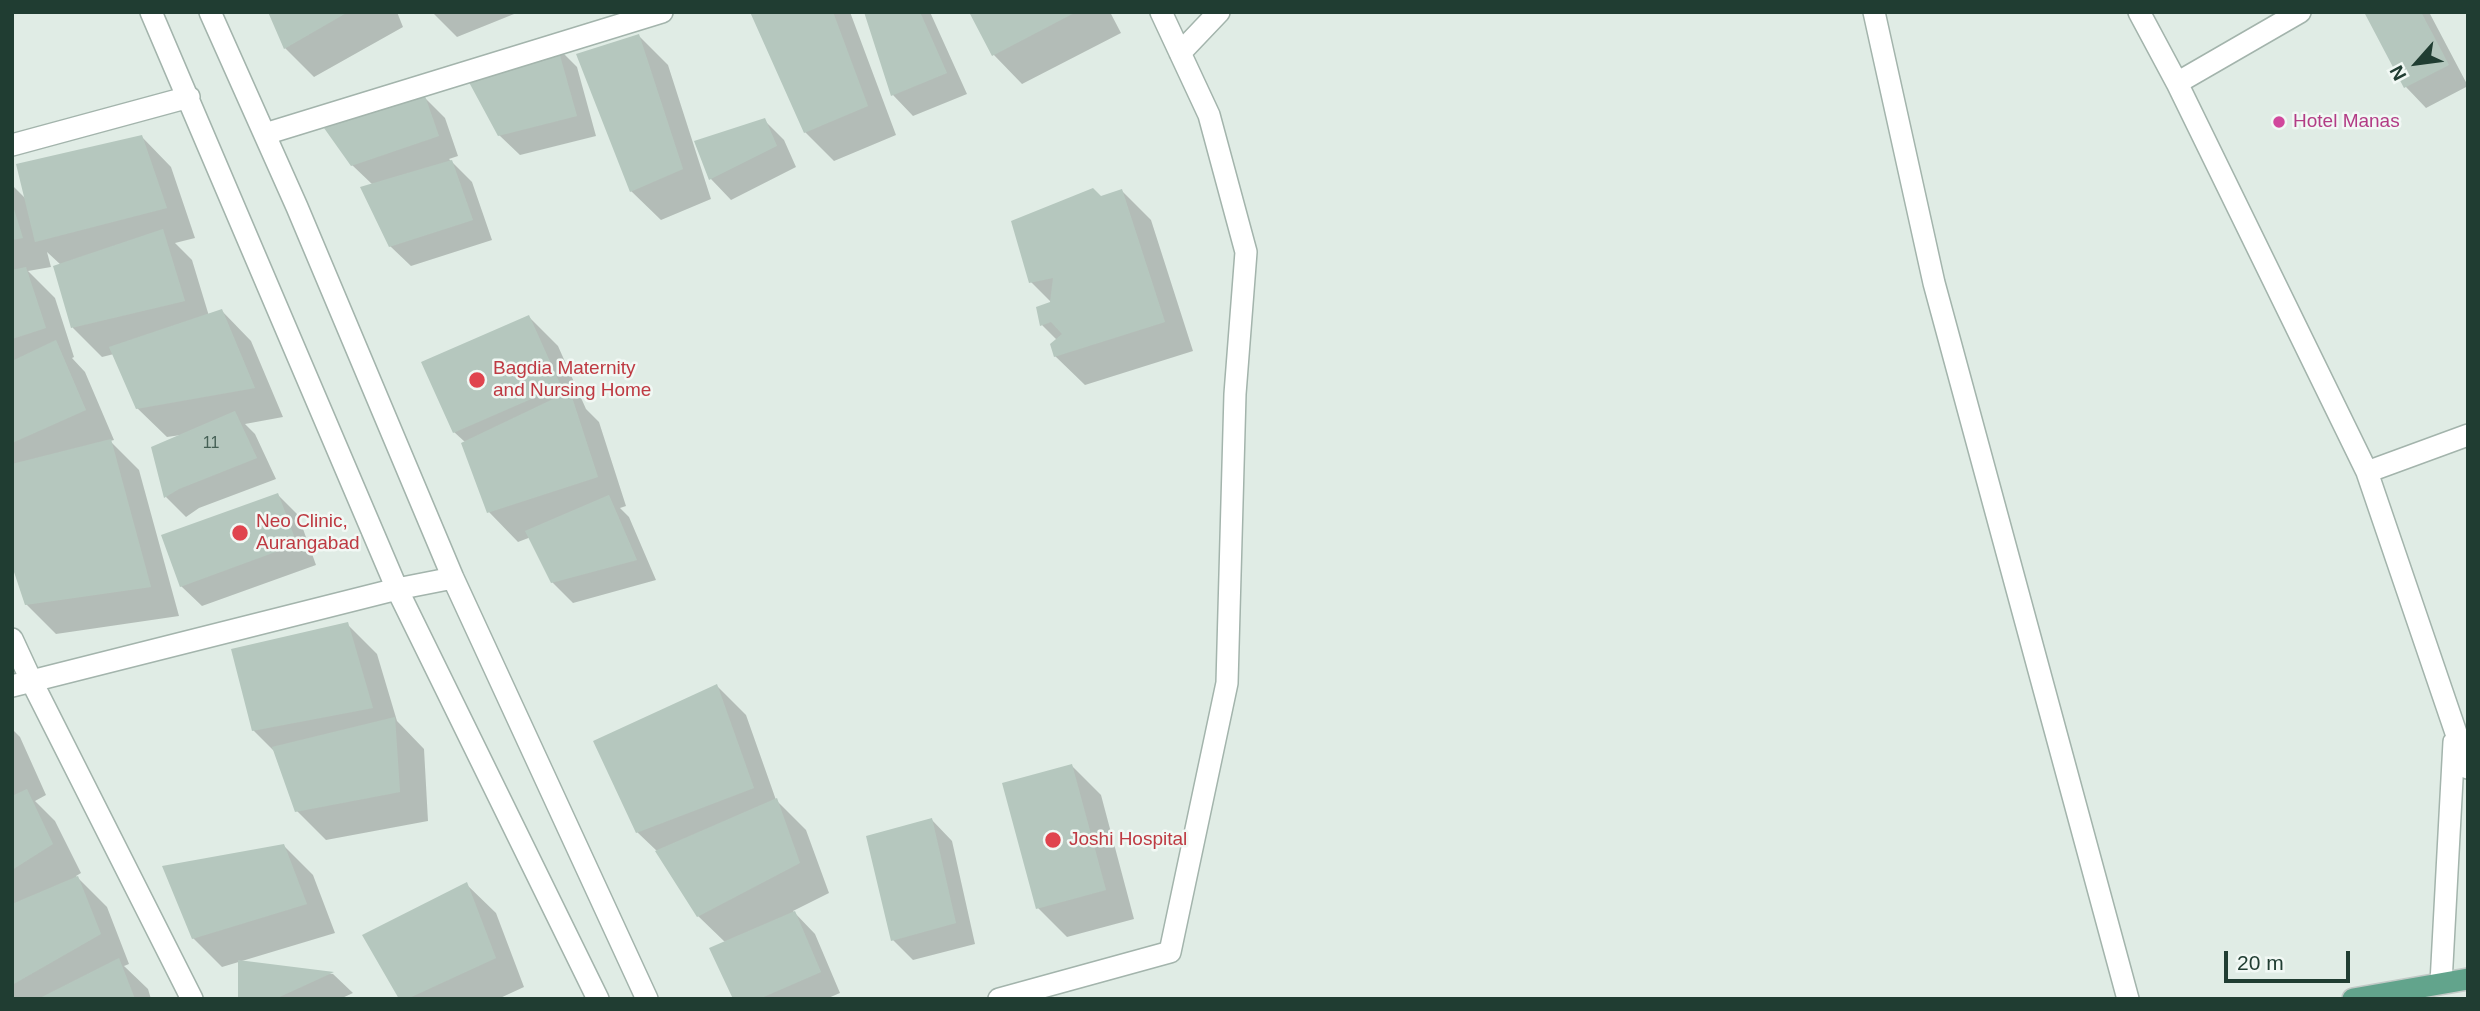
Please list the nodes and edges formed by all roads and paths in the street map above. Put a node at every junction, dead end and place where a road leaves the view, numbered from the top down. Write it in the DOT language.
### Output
graph roads {
  1 [pos="152,12"];
  2 [pos="210,12"];
  3 [pos="662,12"];
  4 [pos="1161,12"];
  5 [pos="1220,12"];
  6 [pos="1874,12"];
  7 [pos="2139,12"];
  8 [pos="2300,12"];
  9 [pos="1180,53"];
  10 [pos="2178,83"];
  11 [pos="189,97"];
  12 [pos="265,134"];
  13 [pos="12,145"];
  14 [pos="2468,435"];
  15 [pos="2367,472"];
  16 [pos="453,578"];
  17 [pos="397,589"];
  18 [pos="12,639"];
  19 [pos="21,683"];
  20 [pos="2454,733"];
  21 [pos="2468,768"];
  22 [pos="2468,979"];
  23 [pos="2441,983"];
  24 [pos="192,999"];
  25 [pos="598,999"];
  26 [pos="647,999"];
  27 [pos="999,999"];
  28 [pos="2128,999"];
  29 [pos="2353,999"];
  1 -- 11 [label="street"];
  2 -- 12 [label="street"];
  3 -- 12 [label="street"];
  4 -- 9 [label="street"];
  5 -- 9 [label="street"];
  6 -- 28 [label="street"];
  7 -- 10 [label="street"];
  8 -- 10 [label="street"];
  9 -- 27 [label="street"];
  10 -- 15 [label="street"];
  11 -- 13 [label="street"];
  11 -- 17 [label="street"];
  12 -- 16 [label="street"];
  14 -- 15 [label="street"];
  15 -- 20 [label="street"];
  16 -- 17 [label="street"];
  16 -- 26 [label="street"];
  17 -- 19 [label="street"];
  17 -- 25 [label="street"];
  18 -- 19 [label="street"];
  19 -- 24 [label="street"];
  20 -- 21 [label="street"];
  20 -- 23 [label="street"];
  22 -- 23 [label="main road"];
  23 -- 29 [label="main road"];
}
